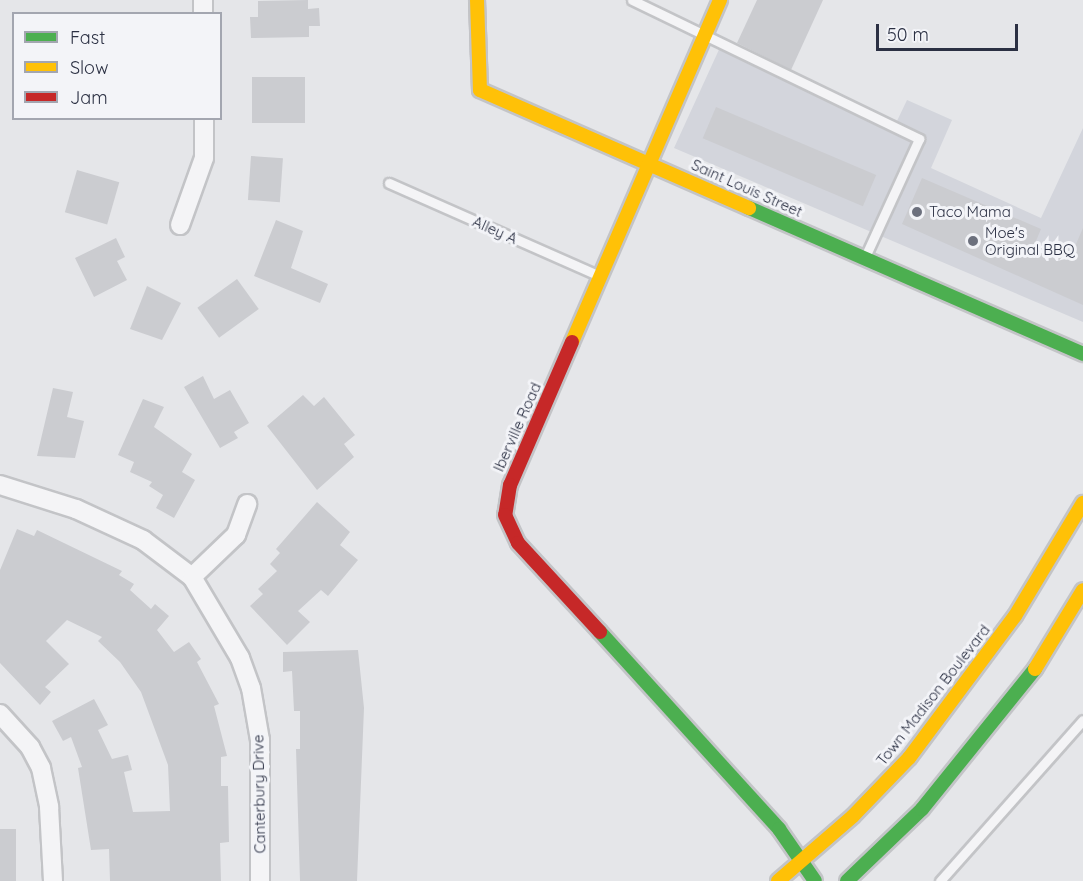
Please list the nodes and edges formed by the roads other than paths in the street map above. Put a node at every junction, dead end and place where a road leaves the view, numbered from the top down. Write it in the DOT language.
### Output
graph roads {
  1 [pos="477,0"];
  2 [pos="632,0"];
  3 [pos="720,0"];
  4 [pos="706,33"];
  5 [pos="204,120"];
  6 [pos="649,163"];
  7 [pos="389,183"];
  8 [pos="180,225"];
  9 [pos="864,258"];
  10 [pos="601,276"];
  11 [pos="1083,354"];
  12 [pos="0,485"];
  13 [pos="1083,503"];
  14 [pos="246,504"];
  15 [pos="192,577"];
  16 [pos="1083,590"];
  17 [pos="0,714"];
  18 [pos="1083,720"];
  19 [pos="800,864"];
  20 [pos="53,881"];
  21 [pos="260,881"];
  22 [pos="778,881"];
  23 [pos="815,881"];
  24 [pos="847,881"];
  25 [pos="940,881"];
  1 -- 6 [label="street, Saint Louis Street"];
  2 -- 4 [label="lane"];
  3 -- 4 [label="street, Iberville Road"];
  4 -- 6 [label="street, Iberville Road"];
  4 -- 9 [label="lane"];
  5 -- 8 [label="street"];
  6 -- 9 [label="street, Saint Louis Street"];
  6 -- 10 [label="street, Iberville Road"];
  7 -- 10 [label="lane, Alley A"];
  9 -- 11 [label="street, Saint Louis Street"];
  10 -- 19 [label="street, Iberville Road"];
  12 -- 15 [label="street, Canterbury Drive"];
  13 -- 19 [label="street, Town Madison Boulevard"];
  14 -- 15 [label="street"];
  15 -- 21 [label="street, Canterbury Drive"];
  16 -- 24 [label="street"];
  17 -- 20 [label="street"];
  18 -- 25 [label="lane"];
  19 -- 22 [label="street, Town Madison Boulevard"];
  19 -- 23 [label="street, Iberville Road"];
}
